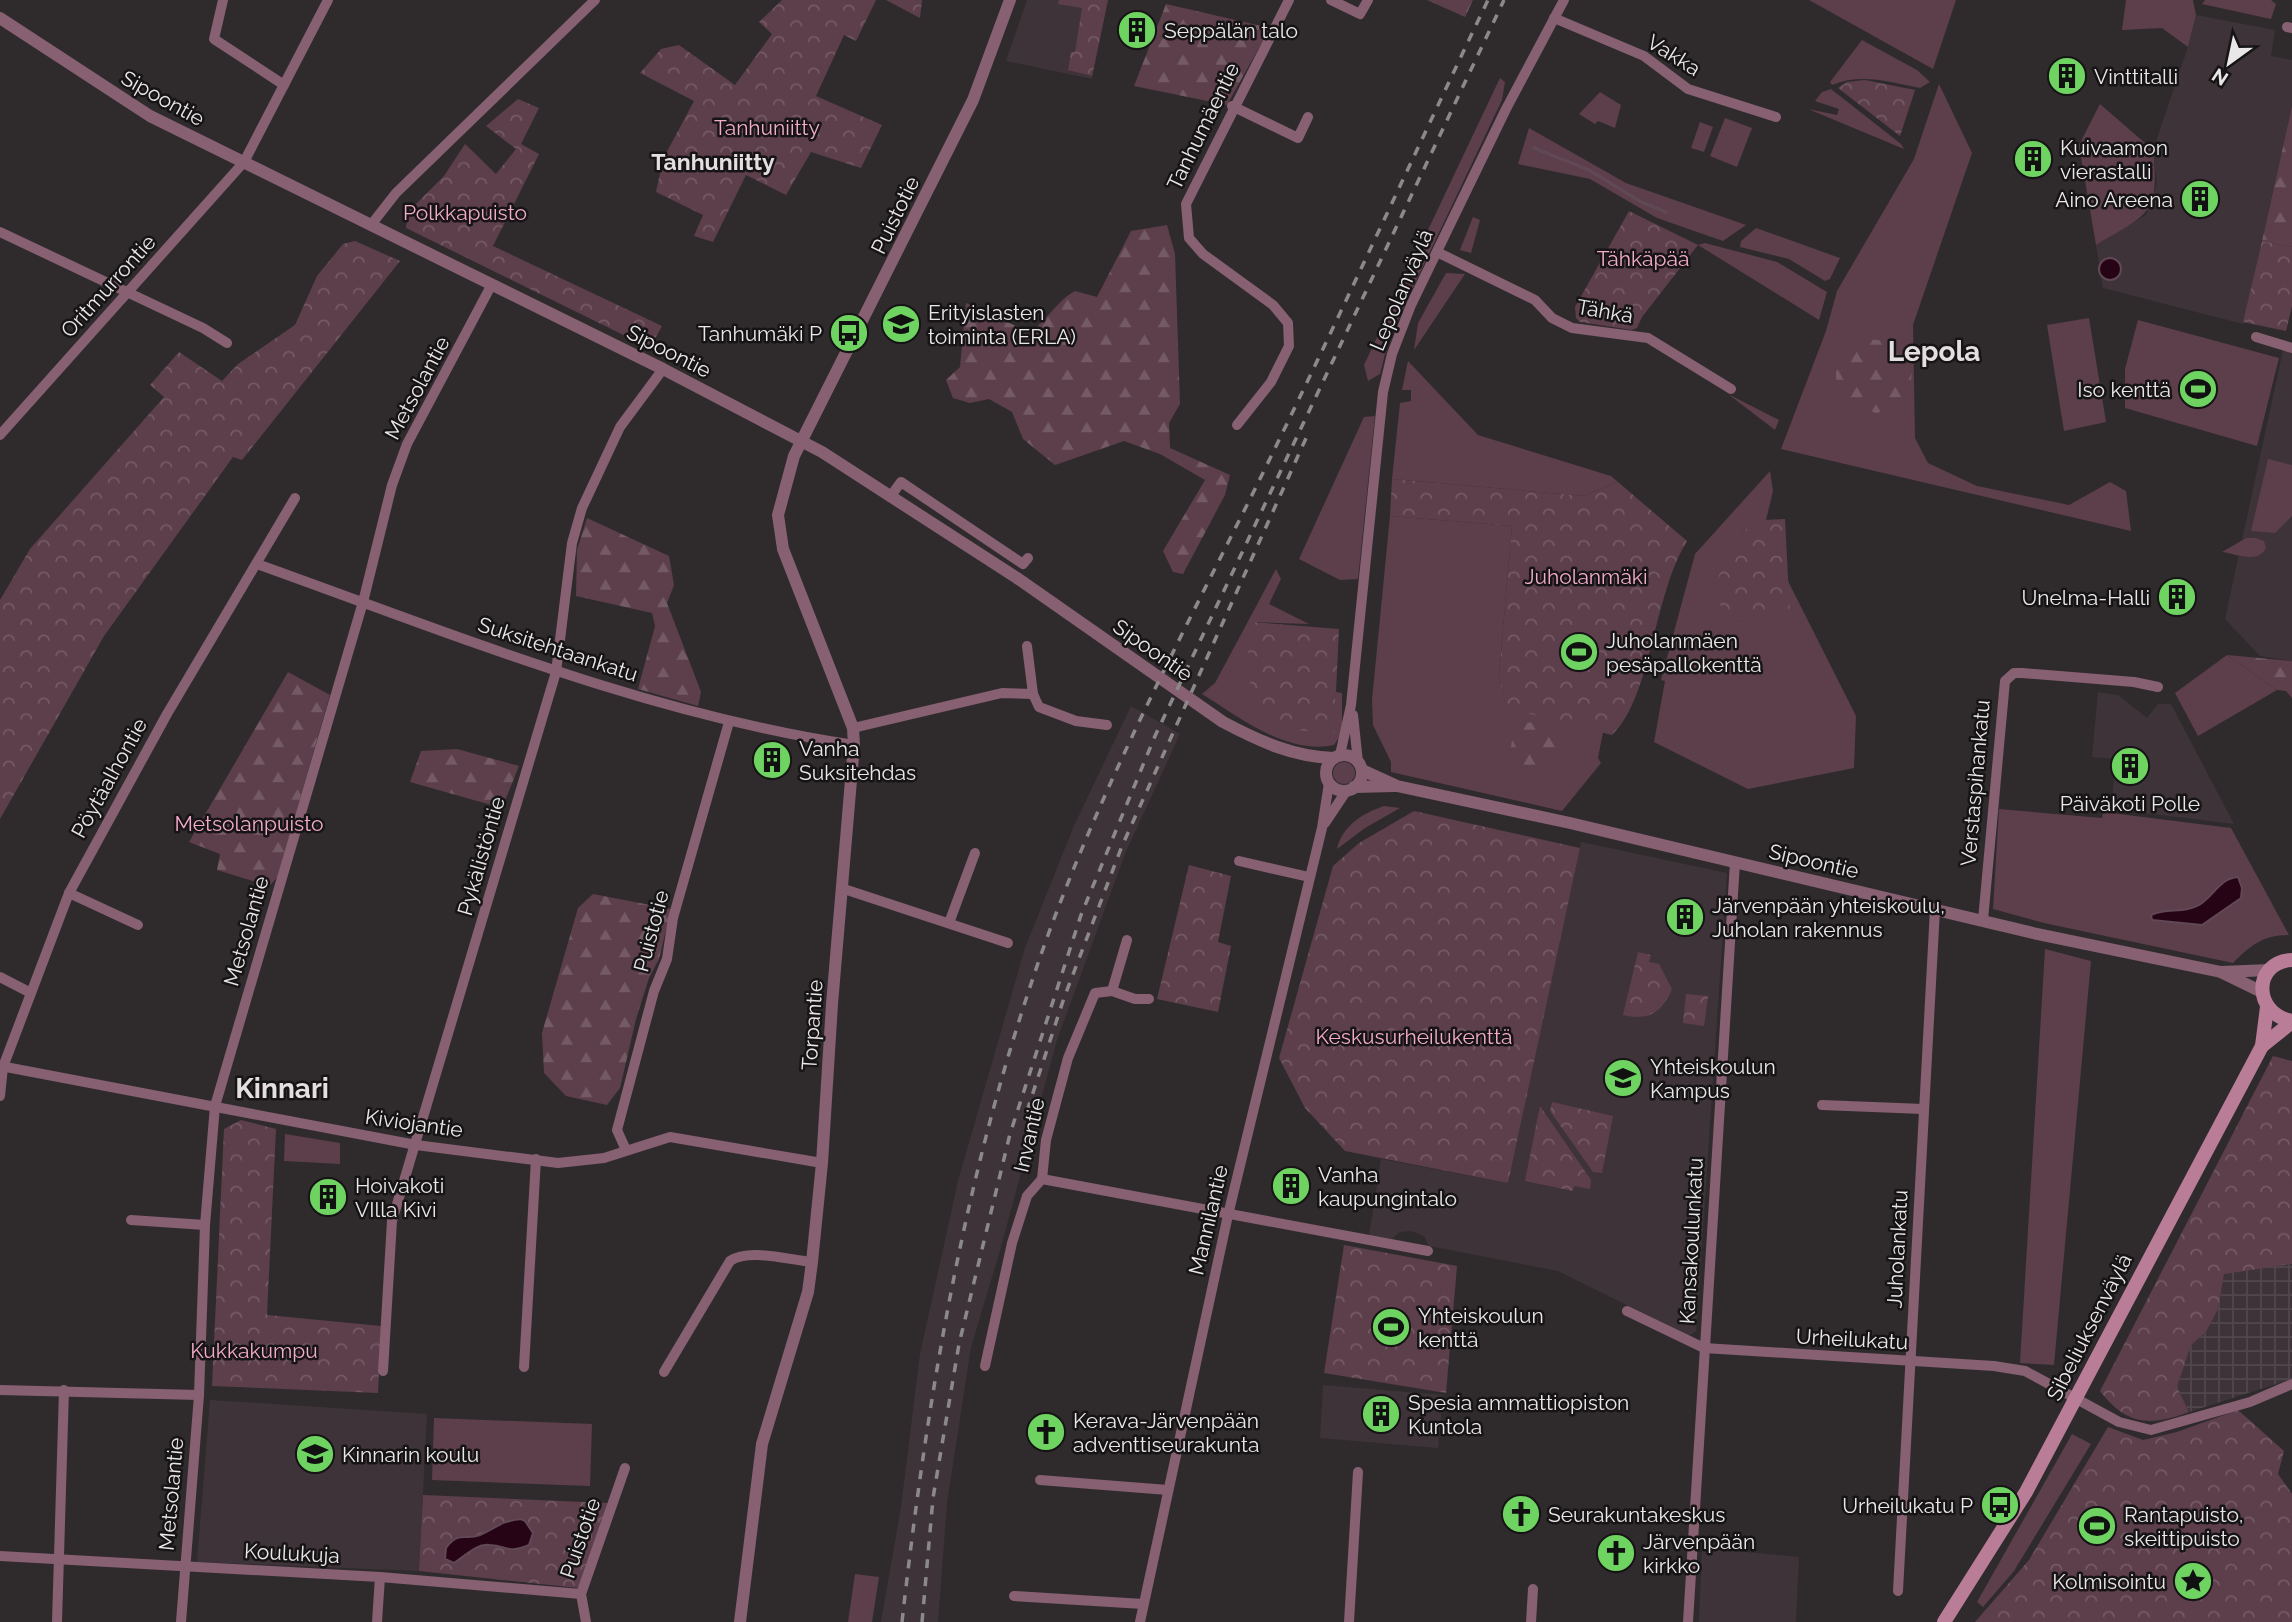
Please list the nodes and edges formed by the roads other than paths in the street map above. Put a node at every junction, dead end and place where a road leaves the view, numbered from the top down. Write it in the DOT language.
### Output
graph roads {
  1 [pos="223,0"];
  2 [pos="328,0"];
  3 [pos="595,0"];
  4 [pos="1010,0"];
  5 [pos="1289,0"];
  6 [pos="1331,0"];
  7 [pos="1368,0"];
  8 [pos="1564,0"];
  9 [pos="0,18"];
  10 [pos="1554,18"];
  11 [pos="284,85"];
  12 [pos="1233,106"];
  13 [pos="1308,117"];
  14 [pos="1776,117"];
  15 [pos="244,162"];
  16 [pos="371,225"];
  17 [pos="0,232"];
  18 [pos="1437,251"];
  19 [pos="492,284"];
  20 [pos="128,292"];
  21 [pos="2256,337"];
  22 [pos="227,343"];
  23 [pos="2292,348"];
  24 [pos="663,369"];
  25 [pos="1731,389"];
  26 [pos="1237,425"];
  27 [pos="0,435"];
  28 [pos="802,441"];
  29 [pos="890,496"];
  30 [pos="295,498"];
  31 [pos="1028,558"];
  32 [pos="257,564"];
  33 [pos="363,602"];
  34 [pos="1027,646"];
  35 [pos="556,671"];
  36 [pos="2158,687"];
  37 [pos="1033,694"];
  38 [pos="1351,705"];
  39 [pos="729,722"];
  40 [pos="1107,725"];
  41 [pos="853,728"];
  42 [pos="854,745"];
  43 [pos="1299,755"];
  44 [pos="1337,757"];
  45 [pos="1360,766"];
  46 [pos="1328,780"];
  47 [pos="1397,786"];
  48 [pos="1351,789"];
  49 [pos="1322,828"];
  50 [pos="975,852"];
  51 [pos="1239,861"];
  52 [pos="1735,862"];
  53 [pos="1309,877"];
  54 [pos="844,889"];
  55 [pos="69,893"];
  56 [pos="1935,909"];
  57 [pos="1983,920"];
  58 [pos="949,923"];
  59 [pos="138,925"];
  60 [pos="1127,940"];
  61 [pos="1008,943"];
  62 [pos="2292,960"];
  63 [pos="2270,970"];
  64 [pos="2221,972"];
  65 [pos="0,977"];
  66 [pos="1112,991"];
  67 [pos="29,992"];
  68 [pos="2262,992"];
  69 [pos="1149,999"];
  70 [pos="2267,1007"];
  71 [pos="2292,1022"];
  72 [pos="2262,1046"];
  73 [pos="1,1067"];
  74 [pos="0,1096"];
  75 [pos="1822,1105"];
  76 [pos="215,1106"];
  77 [pos="1923,1109"];
  78 [pos="416,1145"];
  79 [pos="625,1150"];
  80 [pos="536,1159"];
  81 [pos="822,1163"];
  82 [pos="1042,1179"];
  83 [pos="1228,1215"];
  84 [pos="131,1220"];
  85 [pos="205,1224"];
  86 [pos="1428,1251"];
  87 [pos="812,1262"];
  88 [pos="1627,1311"];
  89 [pos="1704,1348"];
  90 [pos="1911,1362"];
  91 [pos="985,1366"];
  92 [pos="524,1367"];
  93 [pos="383,1371"];
  94 [pos="664,1372"];
  95 [pos="2292,1384"];
  96 [pos="0,1390"];
  97 [pos="64,1390"];
  98 [pos="199,1395"];
  99 [pos="2076,1398"];
  100 [pos="625,1468"];
  101 [pos="1358,1472"];
  102 [pos="1040,1480"];
  103 [pos="1168,1490"];
  104 [pos="0,1556"];
  105 [pos="59,1559"];
  106 [pos="183,1567"];
  107 [pos="380,1577"];
  108 [pos="1534,1589"];
  109 [pos="1898,1591"];
  110 [pos="581,1594"];
  111 [pos="1014,1596"];
  112 [pos="1143,1604"];
  113 [pos="1947,1621"];
  114 [pos="57,1622"];
  115 [pos="181,1622"];
  116 [pos="377,1622"];
  117 [pos="586,1622"];
  118 [pos="740,1622"];
  119 [pos="1140,1622"];
  120 [pos="1349,1622"];
  121 [pos="1531,1622"];
  122 [pos="1688,1622"];
  1 -- 11 [label="street"];
  2 -- 11 [label="street, Oritmurrontie"];
  3 -- 16 [label="street"];
  4 -- 28 [label="street, Puistotie"];
  5 -- 12 [label="street, Tanhumäentie"];
  6 -- 7 [label="street"];
  8 -- 10 [label="street, Lepolanväylä"];
  9 -- 15 [label="street, Sipoontie"];
  10 -- 14 [label="street, Vakka"];
  10 -- 18 [label="street, Lepolanväylä"];
  11 -- 15 [label="street, Oritmurrontie"];
  12 -- 13 [label="street"];
  12 -- 26 [label="street, Tanhumäentie"];
  15 -- 16 [label="street, Sipoontie"];
  15 -- 20 [label="street, Oritmurrontie"];
  16 -- 19 [label="street, Sipoontie"];
  17 -- 20 [label="street"];
  18 -- 25 [label="street, Tähkä"];
  18 -- 38 [label="street, Lepolanväylä"];
  19 -- 24 [label="street, Sipoontie"];
  19 -- 33 [label="street, Metsolantie"];
  20 -- 22 [label="street"];
  20 -- 27 [label="street, Oritmurrontie"];
  21 -- 23 [label="street"];
  24 -- 28 [label="street, Sipoontie"];
  24 -- 35 [label="street, Pykälistöntie"];
  28 -- 29 [label="street, Sipoontie"];
  28 -- 41 [label="street, Torpantie"];
  29 -- 31 [label="street"];
  29 -- 43 [label="street, Sipoontie"];
  30 -- 32 [label="street, Pöytäalhontie"];
  32 -- 33 [label="street, Suksitehtaankatu"];
  32 -- 55 [label="street, Pöytäalhontie"];
  33 -- 35 [label="street, Suksitehtaankatu"];
  33 -- 76 [label="street, Metsolantie"];
  34 -- 37 [label="street"];
  35 -- 39 [label="street, Suksitehtaankatu"];
  35 -- 78 [label="street, Pykälistöntie"];
  36 -- 57 [label="street, Verstaspihankatu"];
  37 -- 40 [label="street"];
  37 -- 41 [label="street"];
  38 -- 44 [label="street, Lepolanväylä"];
  38 -- 45 [label="street, Lepolanväylä"];
  39 -- 42 [label="street, Suksitehtaankatu"];
  39 -- 79 [label="street, Puistotie"];
  41 -- 42 [label="street, Torpantie"];
  42 -- 54 [label="street, Torpantie"];
  43 -- 44 [label="street, Sipoontie"];
  43 -- 46 [label="street, Sipoontie"];
  44 -- 45 [label="street"];
  44 -- 46 [label="street"];
  45 -- 47 [label="street, Sipoontie"];
  45 -- 48 [label="street"];
  46 -- 48 [label="street"];
  46 -- 49 [label="street, Mannilantie"];
  47 -- 48 [label="street, Sipoontie"];
  47 -- 52 [label="street, Sipoontie"];
  48 -- 49 [label="street, Mannilantie"];
  49 -- 53 [label="street, Mannilantie"];
  50 -- 58 [label="street"];
  51 -- 53 [label="street"];
  52 -- 56 [label="street, Sipoontie"];
  52 -- 89 [label="street, Kansakoulunkatu"];
  53 -- 83 [label="street, Mannilantie"];
  54 -- 58 [label="street"];
  54 -- 81 [label="street, Torpantie"];
  55 -- 59 [label="street"];
  55 -- 67 [label="street, Pöytäalhontie"];
  56 -- 57 [label="street, Sipoontie"];
  56 -- 77 [label="street, Juholankatu"];
  57 -- 64 [label="street, Sipoontie"];
  58 -- 61 [label="street"];
  60 -- 66 [label="street"];
  62 -- 63 [label="main road"];
  63 -- 64 [label="street, Sipoontie"];
  63 -- 68 [label="main road"];
  64 -- 68 [label="street, Sipoontie"];
  65 -- 67 [label="street"];
  66 -- 69 [label="street"];
  66 -- 82 [label="street, Invantie"];
  67 -- 73 [label="street, Pöytäalhontie"];
  68 -- 70 [label="main road"];
  70 -- 71 [label="main road"];
  70 -- 72 [label="main road, Sibeliuksenväylä"];
  71 -- 72 [label="main road, Sibeliuksenväylä"];
  72 -- 99 [label="main road, Sibeliuksenväylä"];
  73 -- 74 [label="street, Pöytäalhontie"];
  73 -- 76 [label="street, Kiviojantie"];
  75 -- 77 [label="street"];
  76 -- 78 [label="street, Kiviojantie"];
  76 -- 85 [label="street, Metsolantie"];
  77 -- 90 [label="street, Juholankatu"];
  78 -- 80 [label="street, Kiviojantie"];
  78 -- 93 [label="street, Pykälistöntie"];
  79 -- 80 [label="street, Kiviojantie"];
  79 -- 81 [label="street, Kiviojantie"];
  80 -- 92 [label="street"];
  81 -- 87 [label="street, Torpantie"];
  82 -- 83 [label="street"];
  82 -- 91 [label="street, Invantie"];
  83 -- 86 [label="street"];
  83 -- 103 [label="street, Mannilantie"];
  84 -- 85 [label="street"];
  85 -- 98 [label="street, Metsolantie"];
  87 -- 94 [label="street"];
  87 -- 118 [label="street, Torpantie"];
  88 -- 89 [label="street, Urheilukatu"];
  89 -- 90 [label="street, Urheilukatu"];
  89 -- 122 [label="street, Kansakoulunkatu"];
  90 -- 99 [label="street, Urheilukatu"];
  90 -- 109 [label="street, Juholankatu"];
  95 -- 99 [label="street, Urheilukatu"];
  96 -- 97 [label="street"];
  97 -- 98 [label="street"];
  97 -- 105 [label="street"];
  98 -- 106 [label="street, Metsolantie"];
  99 -- 113 [label="main road, Sibeliuksenväylä"];
  100 -- 110 [label="street, Puistotie"];
  101 -- 120 [label="street"];
  102 -- 103 [label="street"];
  103 -- 112 [label="street, Mannilantie"];
  104 -- 105 [label="street, Koulukuja"];
  105 -- 106 [label="street, Koulukuja"];
  105 -- 114 [label="street"];
  106 -- 107 [label="street, Koulukuja"];
  106 -- 115 [label="street, Metsolantie"];
  107 -- 110 [label="street, Koulukuja"];
  107 -- 116 [label="street"];
  108 -- 121 [label="street"];
  110 -- 117 [label="street, Puistotie"];
  111 -- 112 [label="street"];
  112 -- 119 [label="street, Mannilantie"];
}
